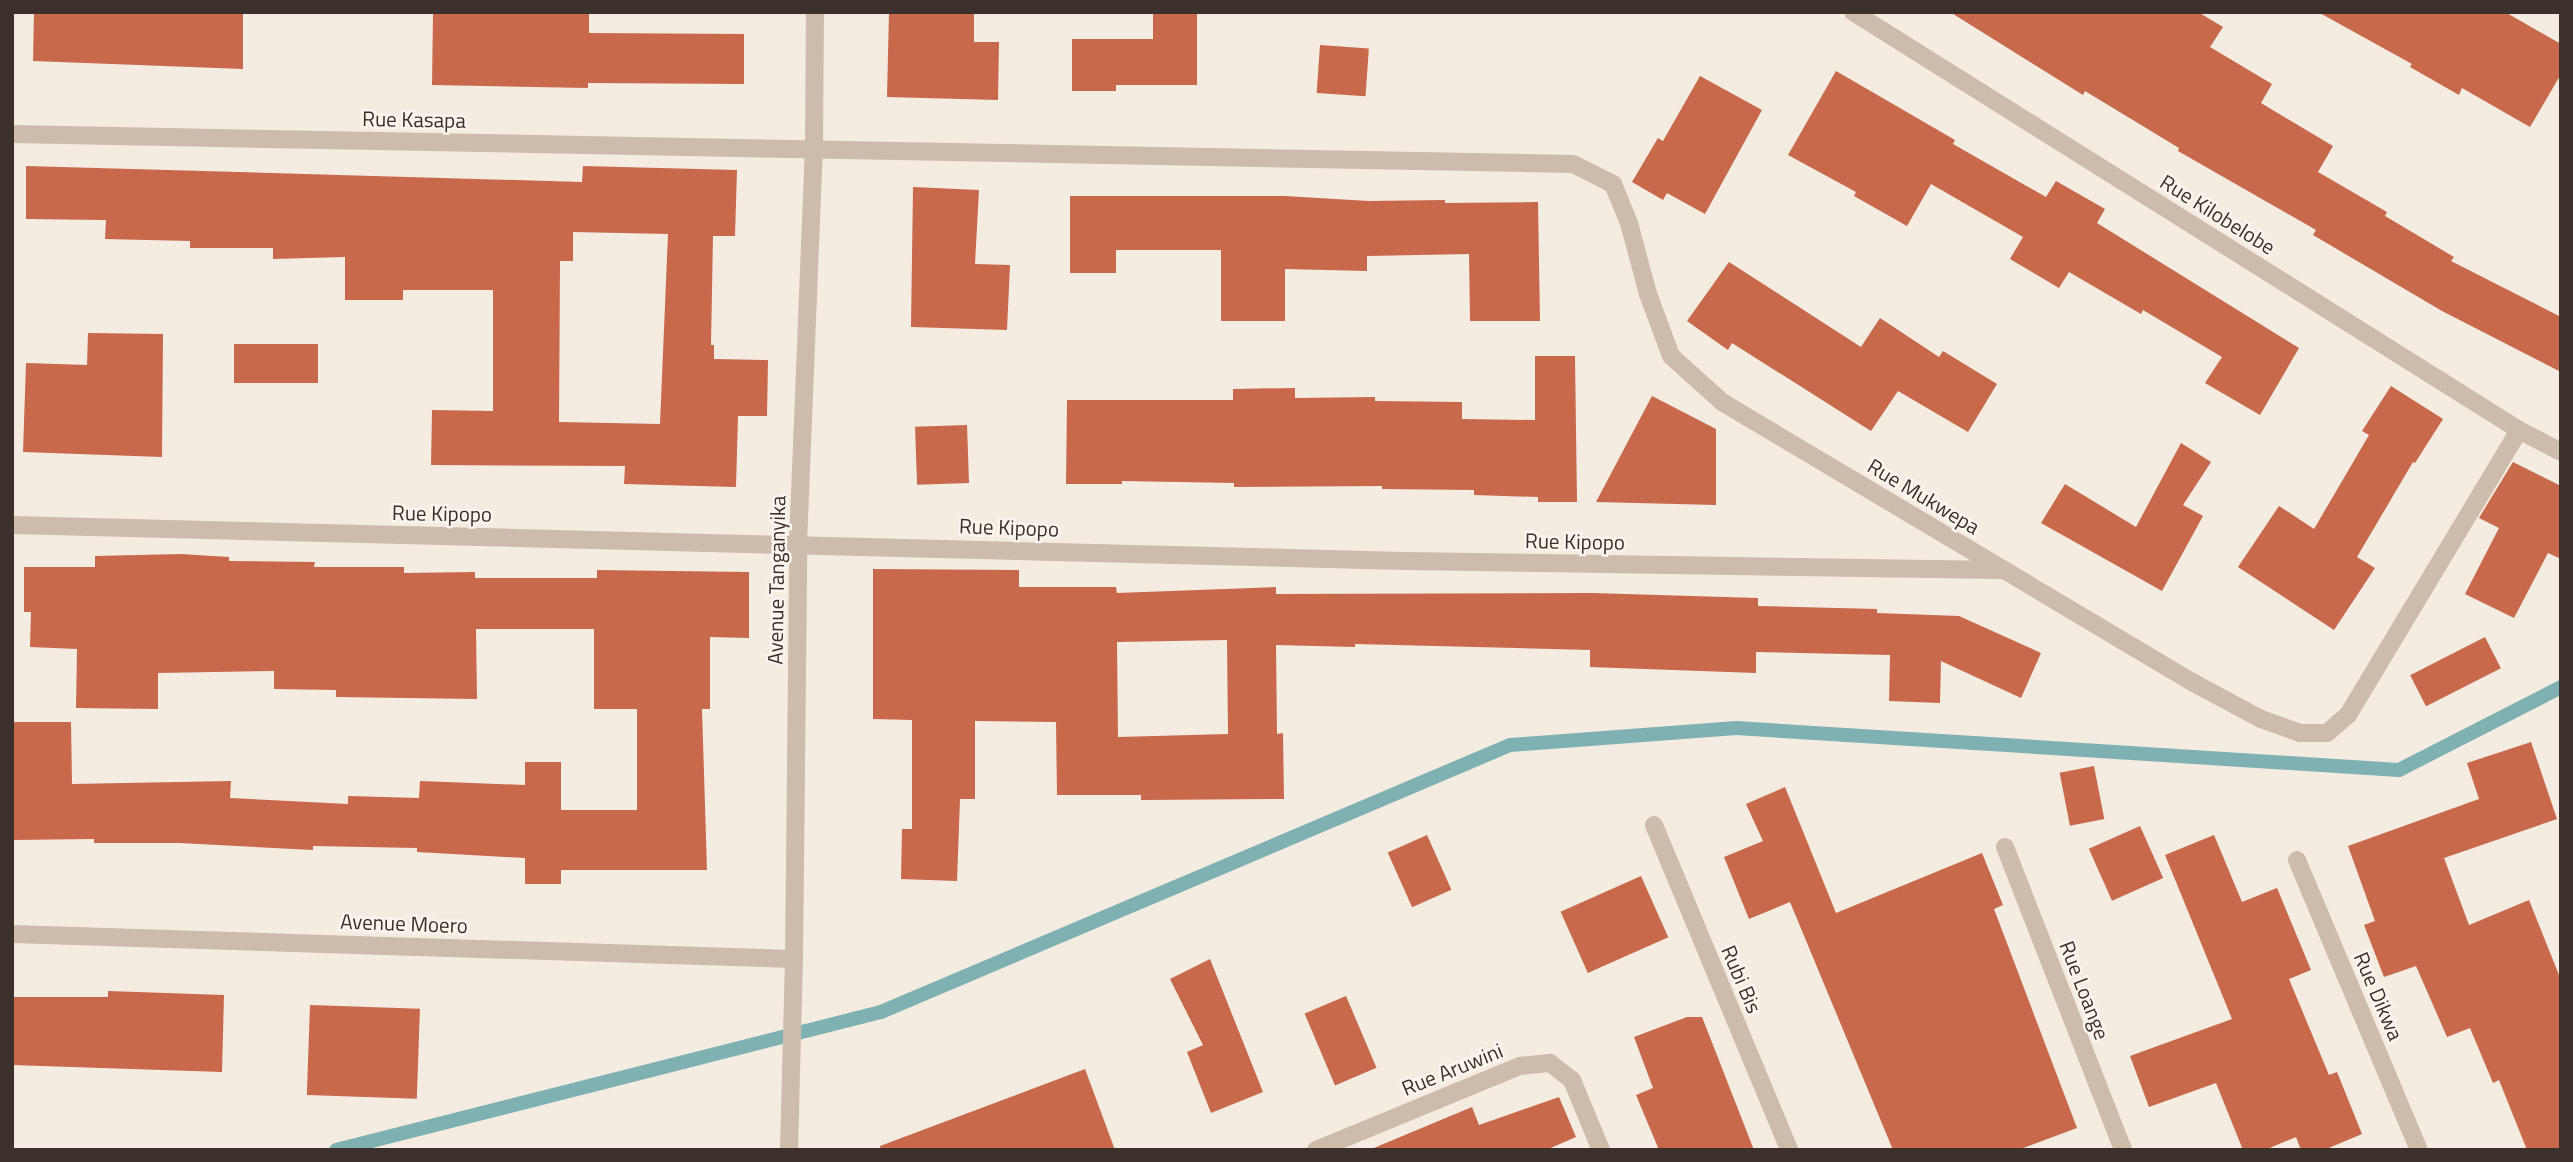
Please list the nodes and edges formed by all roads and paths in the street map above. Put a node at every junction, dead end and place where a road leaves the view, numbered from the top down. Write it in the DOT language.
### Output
graph roads {
  1 [pos="815,12"];
  2 [pos="1853,12"];
  3 [pos="12,134"];
  4 [pos="814,149"];
  5 [pos="1612,184"];
  6 [pos="2519,430"];
  7 [pos="2561,452"];
  8 [pos="12,525"];
  9 [pos="798,544"];
  10 [pos="2004,570"];
  11 [pos="1654,825"];
  12 [pos="2005,847"];
  13 [pos="2297,860"];
  14 [pos="12,934"];
  15 [pos="794,959"];
  16 [pos="789,1150"];
  17 [pos="1316,1150"];
  18 [pos="1601,1150"];
  19 [pos="1788,1150"];
  20 [pos="2123,1150"];
  21 [pos="2419,1150"];
  1 -- 4 [label="street, Avenue Tanganyika"];
  2 -- 6 [label="street, Rue Kilobelobe"];
  3 -- 4 [label="street, Rue Kasapa"];
  4 -- 5 [label="street, Rue Kasapa"];
  4 -- 9 [label="street, Avenue Tanganyika"];
  5 -- 10 [label="street, Rue Mukwepa"];
  6 -- 7 [label="street, Rue Kilobelobe"];
  6 -- 10 [label="street, Rue Mukwepa"];
  8 -- 9 [label="street, Rue Kipopo"];
  9 -- 10 [label="street, Rue Kipopo"];
  9 -- 15 [label="street, Avenue Tanganyika"];
  11 -- 19 [label="street, Rubi Bis"];
  12 -- 20 [label="street, Rue Loange"];
  13 -- 21 [label="street, Rue Dikwa"];
  14 -- 15 [label="street, Avenue Moero"];
  15 -- 16 [label="street, Avenue Tanganyika"];
  17 -- 18 [label="street, Rue Aruwini"];
}
